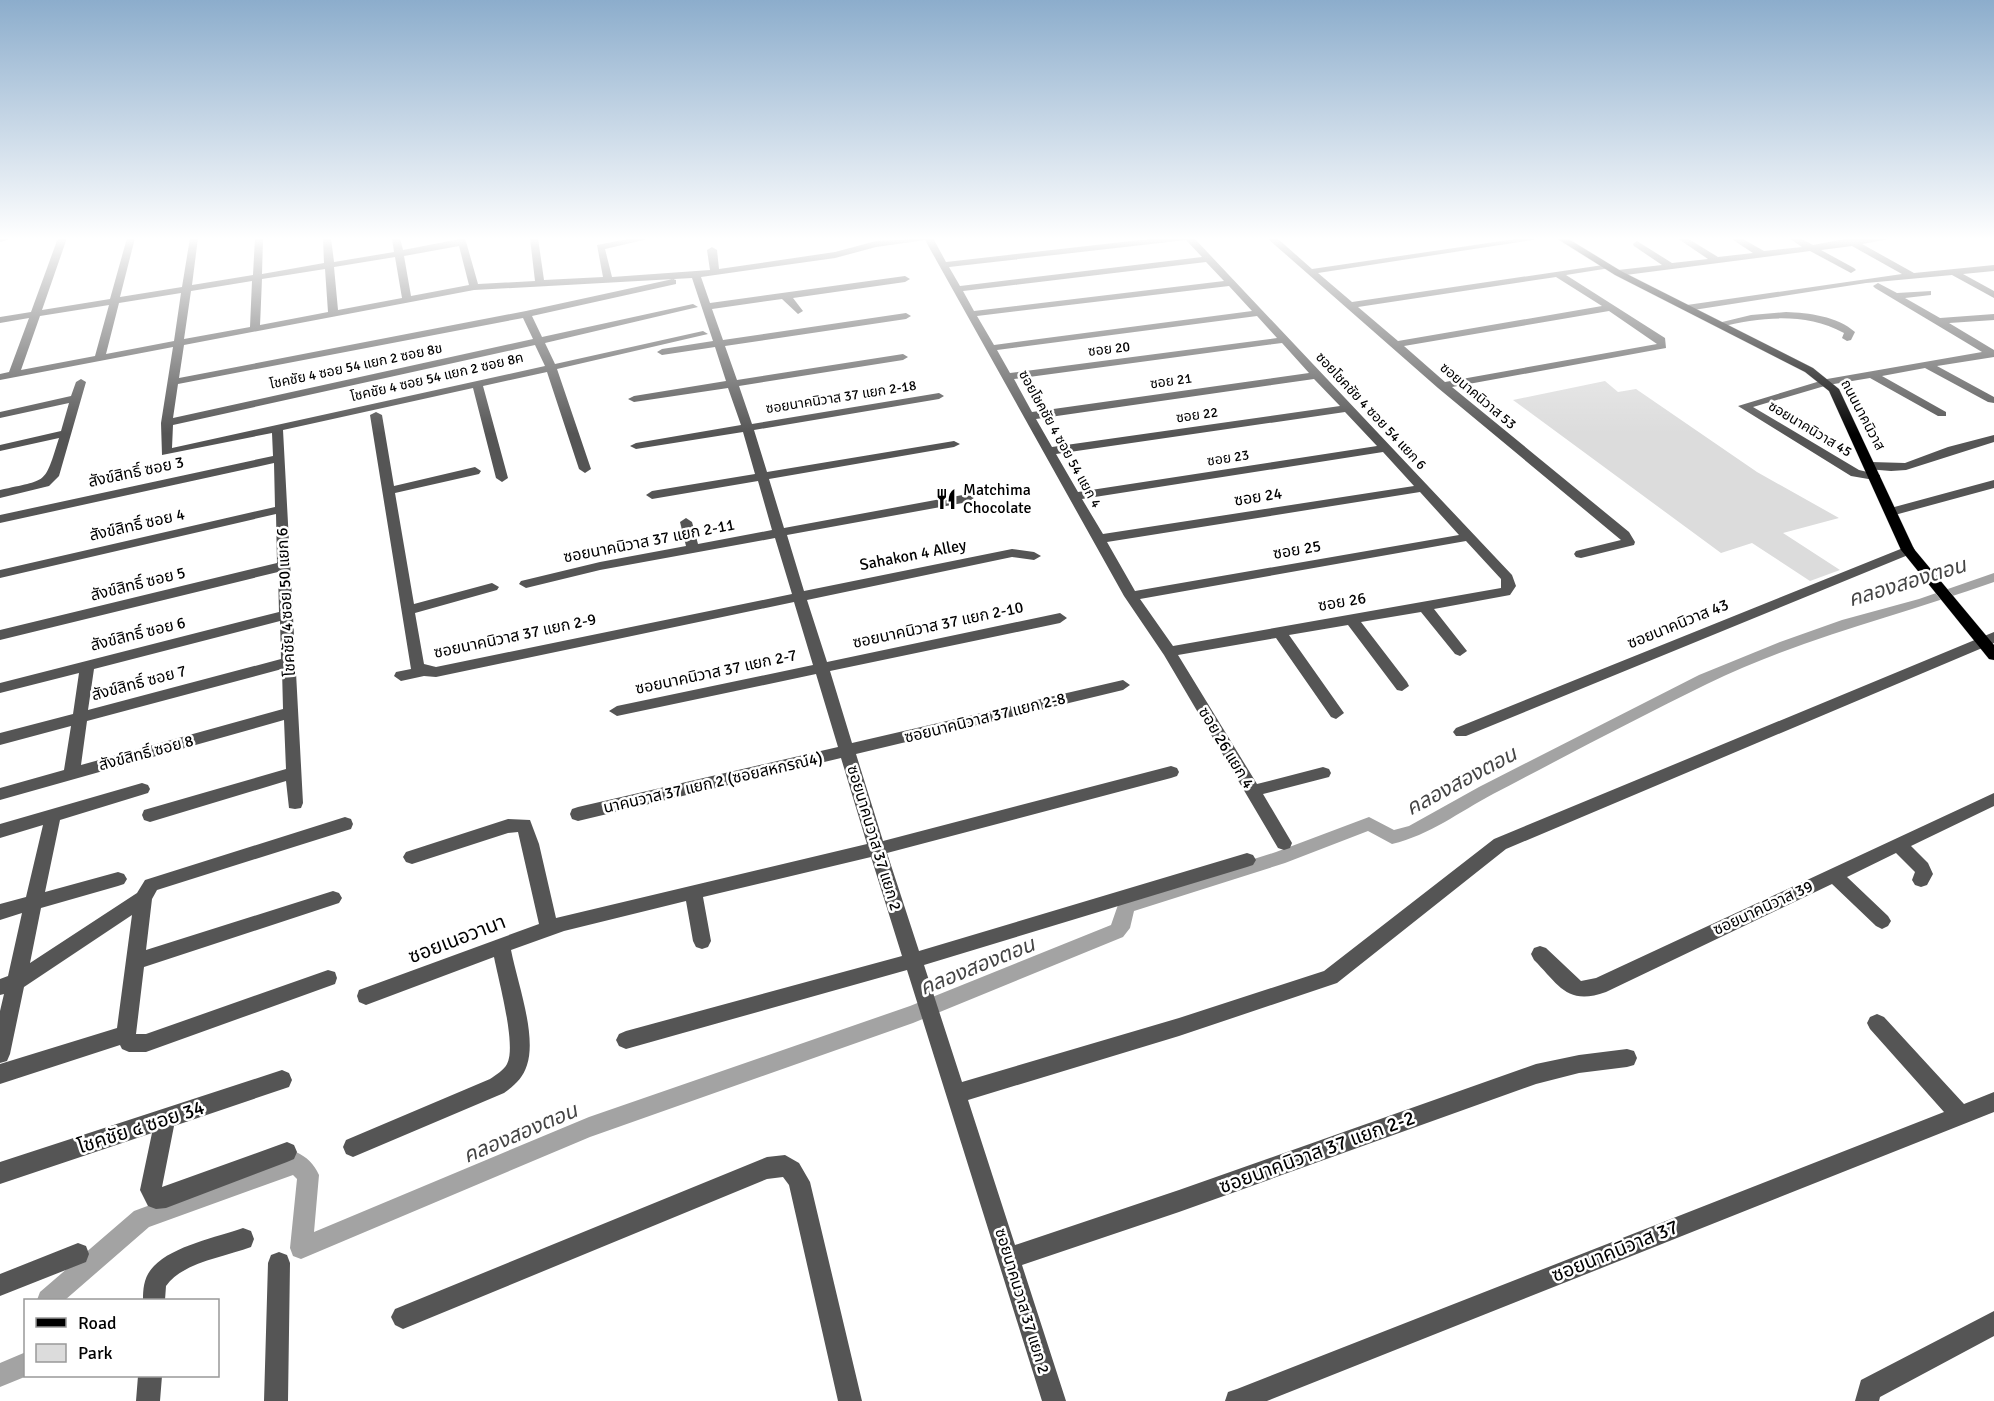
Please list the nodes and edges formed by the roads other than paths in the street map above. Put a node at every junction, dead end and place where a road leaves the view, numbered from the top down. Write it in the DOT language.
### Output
graph roads {
  1 [pos="41,303"];
  2 [pos="99,303"];
  3 [pos="113,303"];
  4 [pos="184,303"];
  5 [pos="256,303"];
  6 [pos="332,303"];
  7 [pos="388,303"];
  8 [pos="580,303"];
  9 [pos="699,303"];
  10 [pos="727,303"];
  11 [pos="794,303"];
  12 [pos="966,303"];
  13 [pos="1061,303"];
  14 [pos="1250,303"];
  15 [pos="1345,303"];
  16 [pos="1365,303"];
  17 [pos="1602,303"];
  18 [pos="1678,303"];
  19 [pos="1718,303"];
  20 [pos="1909,303"];
  21 [pos="1348,306"];
  22 [pos="700,307"];
  23 [pos="1609,308"];
  24 [pos="1687,308"];
  25 [pos="798,311"];
  26 [pos="38,313"];
  27 [pos="333,313"];
  28 [pos="1259,313"];
  29 [pos="972,314"];
  30 [pos="526,315"];
  31 [pos="906,316"];
  32 [pos="1994,317"];
  33 [pos="0,320"];
  34 [pos="1939,321"];
  35 [pos="1719,324"];
  36 [pos="255,327"];
  37 [pos="703,334"];
  38 [pos="1847,338"];
  39 [pos="1284,340"];
  40 [pos="179,341"];
  41 [pos="538,341"];
  42 [pos="718,343"];
  43 [pos="1394,345"];
  44 [pos="991,348"];
  45 [pos="1993,354"];
  46 [pos="100,357"];
  47 [pos="903,357"];
  48 [pos="599,362"];
  49 [pos="1927,365"];
  50 [pos="551,367"];
  51 [pos="14,374"];
  52 [pos="1317,375"];
  53 [pos="1873,375"];
  54 [pos="0,377"];
  55 [pos="1008,377"];
  56 [pos="81,382"];
  57 [pos="173,382"];
  58 [pos="1827,382"];
  59 [pos="477,383"];
  60 [pos="732,383"];
  61 [pos="1442,386"];
  62 [pos="939,396"];
  63 [pos="76,398"];
  64 [pos="634,399"];
  65 [pos="1992,400"];
  66 [pos="1347,408"];
  67 [pos="0,414"];
  68 [pos="1942,414"];
  69 [pos="376,415"];
  70 [pos="1030,416"];
  71 [pos="166,423"];
  72 [pos="747,427"];
  73 [pos="278,431"];
  74 [pos="66,433"];
  75 [pos="1994,438"];
  76 [pos="954,444"];
  77 [pos="636,446"];
  78 [pos="0,448"];
  79 [pos="1386,448"];
  80 [pos="1050,451"];
  81 [pos="279,458"];
  82 [pos="1870,466"];
  83 [pos="585,469"];
  84 [pos="475,471"];
  85 [pos="761,477"];
  86 [pos="502,478"];
  87 [pos="1876,478"];
  88 [pos="1994,484"];
  89 [pos="1423,488"];
  90 [pos="389,491"];
  91 [pos="0,494"];
  92 [pos="652,495"];
  93 [pos="1075,496"];
  94 [pos="968,498"];
  95 [pos="282,509"];
  96 [pos="1891,512"];
  97 [pos="0,519"];
  98 [pos="686,522"];
  99 [pos="779,533"];
  100 [pos="1468,537"];
  101 [pos="1099,539"];
  102 [pos="693,549"];
  103 [pos="1908,550"];
  104 [pos="1581,554"];
  105 [pos="1034,556"];
  106 [pos="284,566"];
  107 [pos="0,574"];
  108 [pos="1507,578"];
  109 [pos="526,584"];
  110 [pos="492,587"];
  111 [pos="800,596"];
  112 [pos="1131,596"];
  113 [pos="1424,606"];
  114 [pos="409,610"];
  115 [pos="286,615"];
  116 [pos="1060,618"];
  117 [pos="1351,619"];
  118 [pos="1279,631"];
  119 [pos="0,635"];
  120 [pos="1988,639"];
  121 [pos="1460,651"];
  122 [pos="1170,652"];
  123 [pos="1994,655"];
  124 [pos="288,662"];
  125 [pos="87,666"];
  126 [pos="823,668"];
  127 [pos="424,671"];
  128 [pos="401,676"];
  129 [pos="1123,685"];
  130 [pos="1402,686"];
  131 [pos="0,688"];
  132 [pos="617,711"];
  133 [pos="292,712"];
  134 [pos="1336,713"];
  135 [pos="80,718"];
  136 [pos="1461,732"];
  137 [pos="0,739"];
  138 [pos="848,752"];
  139 [pos="1171,772"];
  140 [pos="72,773"];
  141 [pos="294,773"];
  142 [pos="1323,773"];
  143 [pos="142,789"];
  144 [pos="1252,791"];
  145 [pos="0,794"];
  146 [pos="295,803"];
  147 [pos="1991,805"];
  148 [pos="578,814"];
  149 [pos="150,815"];
  150 [pos="53,816"];
  151 [pos="345,824"];
  152 [pos="0,831"];
  153 [pos="1284,843"];
  154 [pos="1898,844"];
  155 [pos="876,849"];
  156 [pos="412,857"];
  157 [pos="1247,860"];
  158 [pos="1834,874"];
  159 [pos="118,879"];
  160 [pos="1921,880"];
  161 [pos="693,893"];
  162 [pos="143,898"];
  163 [pos="333,898"];
  164 [pos="35,901"];
  165 [pos="0,912"];
  166 [pos="1882,921"];
  167 [pos="556,925"];
  168 [pos="702,941"];
  169 [pos="501,946"];
  170 [pos="1540,954"];
  171 [pos="912,960"];
  172 [pos="136,961"];
  173 [pos="328,978"];
  174 [pos="8,985"];
  175 [pos="366,996"];
  176 [pos="1877,1023"];
  177 [pos="126,1034"];
  178 [pos="626,1040"];
  179 [pos="0,1054"];
  180 [pos="1628,1058"];
  181 [pos="0,1074"];
  182 [pos="282,1080"];
  183 [pos="956,1094"];
  184 [pos="1994,1102"];
  185 [pos="1960,1114"];
  186 [pos="165,1119"];
  187 [pos="353,1147"];
  188 [pos="287,1152"];
  189 [pos="0,1173"];
  190 [pos="243,1239"];
  191 [pos="78,1254"];
  192 [pos="1009,1258"];
  193 [pos="279,1263"];
  194 [pos="0,1285"];
  195 [pos="154,1299"];
  196 [pos="403,1317"];
  197 [pos="1994,1323"];
  198 [pos="150,1377"];
  199 [pos="1269,1395"];
  200 [pos="148,1401"];
  201 [pos="276,1401"];
  202 [pos="850,1401"];
  203 [pos="1054,1401"];
  204 [pos="1237,1401"];
  205 [pos="1867,1401"];
  1 -- 26 [label="street"];
  2 -- 26 [label="street"];
  3 -- 46 [label="street"];
  4 -- 40 [label="street"];
  5 -- 36 [label="street"];
  6 -- 27 [label="street"];
  7 -- 27 [label="street"];
  8 -- 30 [label="street"];
  9 -- 22 [label="street, ซอยนาคนวาส 37 แยก 2"];
  10 -- 22 [label="street, โชคชัย 4 ซอย 54 แยก 2 ซอย 8ข"];
  11 -- 25 [label="street"];
  12 -- 29 [label="street, ซอยโชคชัย 4 ซอย 54 แยก 4"];
  13 -- 29 [label="street"];
  14 -- 28 [label="street, ซอยโชคชัย 4 ซอย 54 แยก 6"];
  15 -- 21 [label="street, ซอยนาคนิวาส 53"];
  16 -- 21 [label="street"];
  17 -- 23 [label="street"];
  18 -- 24 [label="main road, ถนนนาคนิวาส"];
  19 -- 24 [label="street"];
  20 -- 34 [label="street"];
  21 -- 43 [label="street, ซอยนาคนิวาส 53"];
  22 -- 41 [label="street, โชคชัย 4 ซอย 54 แยก 2 ซอย 8ข"];
  22 -- 42 [label="street, ซอยนาคนวาส 37 แยก 2"];
  23 -- 43 [label="street"];
  23 -- 61 [label="street"];
  24 -- 35 [label="main road, ถนนนาคนิวาส"];
  26 -- 33 [label="street"];
  26 -- 51 [label="street"];
  27 -- 36 [label="street"];
  28 -- 39 [label="street, ซอยโชคชัย 4 ซอย 54 แยก 6"];
  28 -- 44 [label="street"];
  29 -- 44 [label="street, ซอยโชคชัย 4 ซอย 54 แยก 4"];
  30 -- 41 [label="street"];
  30 -- 57 [label="street"];
  31 -- 42 [label="street"];
  32 -- 34 [label="street"];
  34 -- 45 [label="street"];
  35 -- 38 [label="street"];
  35 -- 58 [label="main road, ถนนนาคนิวาส"];
  36 -- 40 [label="street"];
  37 -- 50 [label="street, โชคชัย 4 ซอย 54 แยก 2 ซอย 8ค"];
  39 -- 52 [label="street, ซอยโชคชัย 4 ซอย 54 แยก 6"];
  39 -- 55 [label="street, ซอย 20"];
  40 -- 46 [label="street"];
  40 -- 57 [label="street"];
  41 -- 50 [label="street"];
  41 -- 71 [label="street, โชคชัย 4 ซอย 54 แยก 2 ซอย 8ข"];
  42 -- 48 [label="street"];
  42 -- 60 [label="street, ซอยนาคนวาส 37 แยก 2"];
  43 -- 61 [label="street, ซอยนาคนิวาส 53"];
  44 -- 55 [label="street, ซอยโชคชัย 4 ซอย 54 แยก 4"];
  45 -- 49 [label="street"];
  46 -- 51 [label="street"];
  47 -- 60 [label="street"];
  49 -- 53 [label="street"];
  49 -- 65 [label="street"];
  50 -- 59 [label="street, โชคชัย 4 ซอย 54 แยก 2 ซอย 8ค"];
  50 -- 83 [label="street"];
  51 -- 54 [label="street"];
  52 -- 66 [label="street, ซอยโชคชัย 4 ซอย 54 แยก 6"];
  52 -- 70 [label="street, ซอย 21"];
  53 -- 58 [label="street"];
  53 -- 68 [label="street"];
  55 -- 70 [label="street, ซอยโชคชัย 4 ซอย 54 แยก 4"];
  56 -- 63 [label="street"];
  57 -- 71 [label="street"];
  58 -- 82 [label="main road, ถนนนาคนิวาส"];
  58 -- 87 [label="street, ซอยนาคนิวาส 45"];
  59 -- 71 [label="street, โชคชัย 4 ซอย 54 แยก 2 ซอย 8ค"];
  59 -- 86 [label="street"];
  60 -- 64 [label="street"];
  60 -- 72 [label="street, ซอยนาคนวาส 37 แยก 2"];
  61 -- 104 [label="street, ซอยนาคนิวาส 53"];
  62 -- 72 [label="street, ซอยนาคนิวาส 37 แยก 2-18"];
  63 -- 67 [label="street"];
  63 -- 74 [label="street"];
  66 -- 79 [label="street, ซอยโชคชัย 4 ซอย 54 แยก 6"];
  66 -- 80 [label="street, ซอย 22"];
  69 -- 90 [label="street, ซอยนาคนิวาส 37 แยก 2-9"];
  70 -- 80 [label="street, ซอยโชคชัย 4 ซอย 54 แยก 4"];
  72 -- 77 [label="street, ซอยนาคนิวาส 37 แยก 2-18"];
  72 -- 85 [label="street, ซอยนาคนวาส 37 แยก 2"];
  73 -- 81 [label="street, โชคชัย 4 ซอย 50 แยก 6"];
  74 -- 78 [label="street"];
  74 -- 91 [label="street"];
  75 -- 82 [label="street"];
  76 -- 85 [label="street"];
  79 -- 89 [label="street, ซอยโชคชัย 4 ซอย 54 แยก 6"];
  79 -- 93 [label="street, ซอย 23"];
  80 -- 93 [label="street, ซอยโชคชัย 4 ซอย 54 แยก 4"];
  81 -- 95 [label="street, โชคชัย 4 ซอย 50 แยก 6"];
  81 -- 97 [label="street, สังข์สิทธิ์ ซอย 3"];
  82 -- 87 [label="main road, ถนนนาคนิวาส"];
  84 -- 90 [label="street"];
  85 -- 92 [label="street"];
  85 -- 99 [label="street, ซอยนาคนวาส 37 แยก 2"];
  87 -- 96 [label="main road, ถนนนาคนิวาส"];
  88 -- 96 [label="street"];
  89 -- 100 [label="street, ซอยโชคชัย 4 ซอย 54 แยก 6"];
  89 -- 101 [label="street, ซอย 24"];
  90 -- 114 [label="street, ซอยนาคนิวาส 37 แยก 2-9"];
  93 -- 101 [label="street, ซอยโชคชัย 4 ซอย 54 แยก 4"];
  94 -- 99 [label="street"];
  95 -- 106 [label="street, โชคชัย 4 ซอย 50 แยก 6"];
  95 -- 107 [label="street, สังข์สิทธิ์ ซอย 4"];
  96 -- 103 [label="main road, ถนนนาคนิวาส"];
  98 -- 102 [label="street"];
  99 -- 102 [label="street, ซอยนาคนิวาส 37 แยก 2-11"];
  99 -- 111 [label="street, ซอยนาคนวาส 37 แยก 2"];
  100 -- 108 [label="street, ซอยโชคชัย 4 ซอย 54 แยก 6"];
  100 -- 112 [label="street, ซอย 25"];
  101 -- 112 [label="street, ซอยโชคชัย 4 ซอย 54 แยก 4"];
  102 -- 109 [label="street, ซอยนาคนิวาส 37 แยก 2-11"];
  103 -- 120 [label="main road, ถนนนาคนิวาส"];
  103 -- 136 [label="street, ซอยนาคนิวาส 43"];
  105 -- 111 [label="street, Sahakon 4 Alley"];
  106 -- 115 [label="street, โชคชัย 4 ซอย 50 แยก 6"];
  106 -- 119 [label="street, สังข์สิทธิ์ ซอย 5"];
  108 -- 113 [label="street, ซอย 26"];
  110 -- 114 [label="street"];
  111 -- 126 [label="street, ซอยนาคนวาส 37 แยก 2"];
  111 -- 127 [label="street, ซอยนาคนิวาส 37 แยก 2-9"];
  112 -- 122 [label="street, ซอยโชคชัย 4 ซอย 54 แยก 4"];
  113 -- 117 [label="street, ซอย 26"];
  113 -- 121 [label="street"];
  114 -- 127 [label="street, ซอยนาคนิวาส 37 แยก 2-9"];
  115 -- 124 [label="street, โชคชัย 4 ซอย 50 แยก 6"];
  115 -- 125 [label="street, สังข์สิทธิ์ ซอย 6"];
  116 -- 126 [label="street, ซอยนาคนิวาส 37 แยก 2-10"];
  117 -- 118 [label="street, ซอย 26"];
  117 -- 130 [label="street"];
  118 -- 122 [label="street, ซอย 26"];
  118 -- 134 [label="street"];
  120 -- 123 [label="main road, ถนนนาคนิวาส"];
  120 -- 183 [label="street"];
  122 -- 144 [label="street, ซอย 26 แยก 4"];
  124 -- 133 [label="street, โชคชัย 4 ซอย 50 แยก 6"];
  124 -- 135 [label="street, สังข์สิทธิ์ ซอย 7"];
  125 -- 131 [label="street, สังข์สิทธิ์ ซอย 6"];
  125 -- 135 [label="street"];
  126 -- 132 [label="street, ซอยนาคนิวาส 37 แยก 2-7"];
  126 -- 138 [label="street, ซอยนาคนวาส 37 แยก 2"];
  127 -- 128 [label="street"];
  129 -- 138 [label="street, ซอยนาคนิวาส 37 แยก 2-8"];
  133 -- 140 [label="street, สังข์สิทธิ์ ซอย 8"];
  133 -- 141 [label="street, โชคชัย 4 ซอย 50 แยก 6"];
  135 -- 137 [label="street, สังข์สิทธิ์ ซอย 7"];
  135 -- 140 [label="street"];
  138 -- 148 [label="street, นาคนวาส 37 แยก 2 (ซอยสหกรณ์4)"];
  138 -- 155 [label="street, ซอยนาคนวาส 37 แยก 2"];
  139 -- 155 [label="street, ซอยเนอวานา"];
  140 -- 145 [label="street, สังข์สิทธิ์ ซอย 8"];
  141 -- 146 [label="street, โชคชัย 4 ซอย 50 แยก 6"];
  141 -- 149 [label="street"];
  142 -- 144 [label="street"];
  143 -- 150 [label="street"];
  144 -- 153 [label="street, ซอย 26 แยก 4"];
  147 -- 154 [label="street, ซอยนาคนิวาส 39"];
  150 -- 152 [label="street"];
  150 -- 164 [label="street"];
  151 -- 162 [label="street"];
  154 -- 158 [label="street, ซอยนาคนิวาส 39"];
  154 -- 160 [label="street"];
  155 -- 161 [label="street, ซอยเนอวานา"];
  155 -- 171 [label="street, ซอยนาคนวาส 37 แยก 2"];
  156 -- 167 [label="street"];
  157 -- 171 [label="street"];
  158 -- 166 [label="street"];
  158 -- 170 [label="street, ซอยนาคนิวาส 39"];
  159 -- 164 [label="street"];
  161 -- 167 [label="street, ซอยเนอวานา"];
  161 -- 168 [label="street"];
  162 -- 172 [label="street"];
  162 -- 174 [label="street"];
  163 -- 172 [label="street"];
  164 -- 165 [label="street"];
  164 -- 174 [label="street"];
  167 -- 169 [label="street, ซอยเนอวานา"];
  169 -- 175 [label="street, ซอยเนอวานา"];
  169 -- 187 [label="street"];
  171 -- 178 [label="street"];
  171 -- 183 [label="street, ซอยนาคนวาส 37 แยก 2"];
  172 -- 177 [label="street"];
  173 -- 177 [label="street"];
  174 -- 179 [label="street"];
  176 -- 185 [label="street"];
  177 -- 181 [label="street"];
  180 -- 192 [label="street, ซอยนาคนิวาส 37 แยก 2-2"];
  182 -- 186 [label="street, โชคชัย ๔ ซอย 34"];
  183 -- 192 [label="street, ซอยนาคนวาส 37 แยก 2"];
  184 -- 185 [label="street, ซอยนาคนิวาส 37"];
  185 -- 199 [label="street, ซอยนาคนิวาส 37"];
  186 -- 188 [label="street"];
  186 -- 189 [label="street, โชคชัย ๔ ซอย 34"];
  190 -- 195 [label="street"];
  191 -- 194 [label="street"];
  192 -- 203 [label="street, ซอยนาคนวาส 37 แยก 2"];
  193 -- 201 [label="street"];
  196 -- 202 [label="street"];
  197 -- 205 [label="street"];
  198 -- 200 [label="street"];
  199 -- 204 [label="street, ซอยนาคนิวาส 37"];
}
